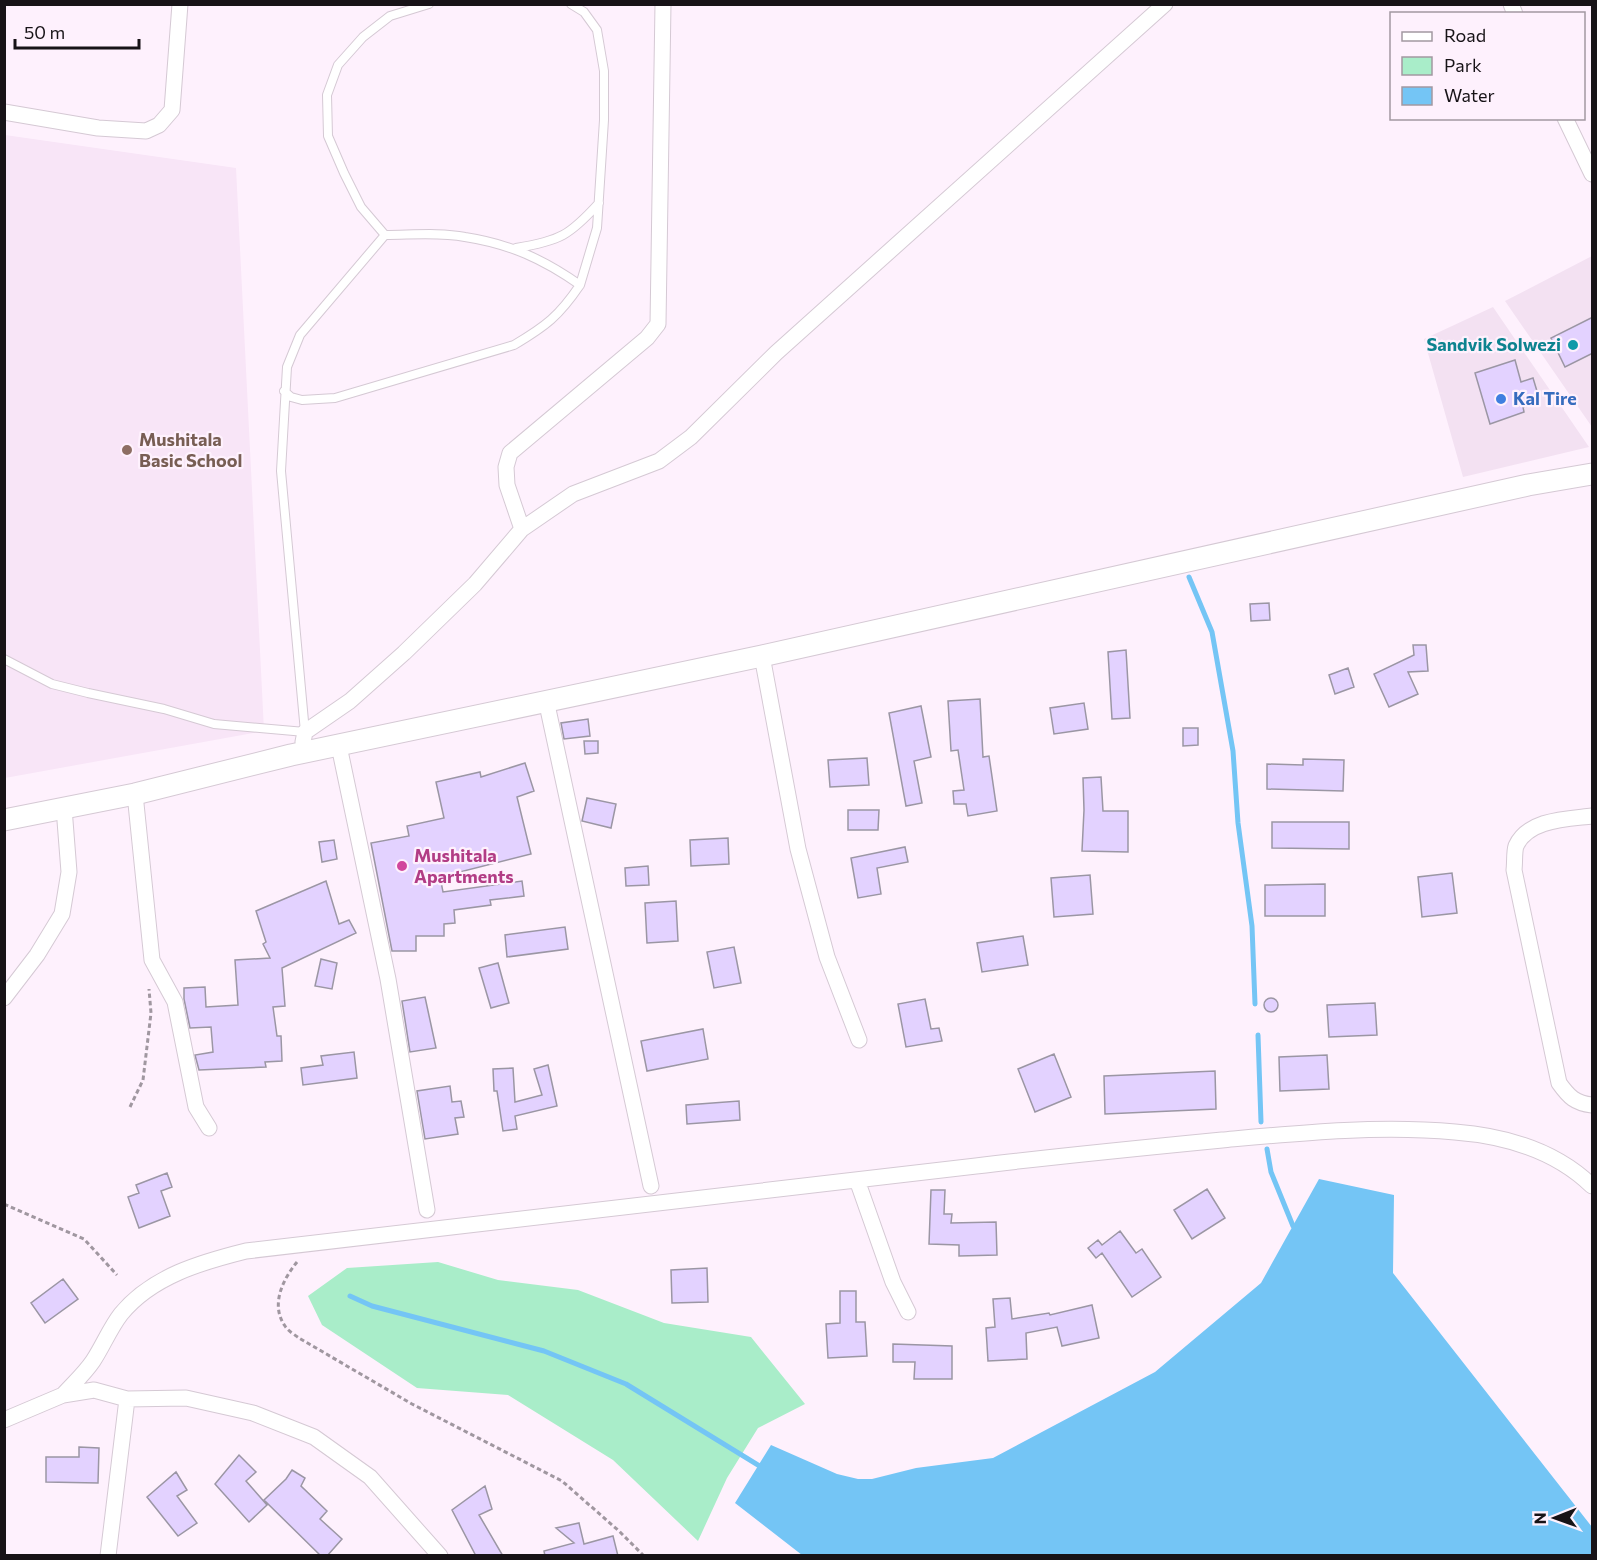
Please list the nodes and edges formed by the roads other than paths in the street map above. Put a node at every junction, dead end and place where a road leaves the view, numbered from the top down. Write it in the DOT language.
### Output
graph roads {
  1 [pos="180,4"];
  2 [pos="429,4"];
  3 [pos="571,4"];
  4 [pos="663,4"];
  5 [pos="1165,4"];
  6 [pos="4,112"];
  7 [pos="1566,120"];
  8 [pos="1593,174"];
  9 [pos="599,202"];
  10 [pos="386,235"];
  11 [pos="515,248"];
  12 [pos="580,285"];
  13 [pos="284,391"];
  14 [pos="1593,474"];
  15 [pos="522,529"];
  16 [pos="762,656"];
  17 [pos="4,659"];
  18 [pos="546,700"];
  19 [pos="305,742"];
  20 [pos="339,746"];
  21 [pos="135,794"];
  22 [pos="64,808"];
  23 [pos="1593,816"];
  24 [pos="4,820"];
  25 [pos="4,998"];
  26 [pos="859,1040"];
  27 [pos="1593,1105"];
  28 [pos="209,1128"];
  29 [pos="857,1180"];
  30 [pos="651,1186"];
  31 [pos="1593,1186"];
  32 [pos="427,1210"];
  33 [pos="908,1311"];
  34 [pos="63,1395"];
  35 [pos="127,1399"];
  36 [pos="4,1420"];
  37 [pos="108,1556"];
  38 [pos="440,1556"];
  1 -- 6 [label="street"];
  2 -- 10 [label="lane"];
  3 -- 9 [label="lane"];
  4 -- 15 [label="street"];
  5 -- 15 [label="street"];
  7 -- 8 [label="street"];
  9 -- 11 [label="lane"];
  9 -- 12 [label="lane"];
  10 -- 11 [label="lane"];
  10 -- 13 [label="lane"];
  11 -- 12 [label="lane"];
  12 -- 13 [label="lane"];
  13 -- 19 [label="lane"];
  14 -- 16 [label="main road"];
  15 -- 19 [label="street"];
  16 -- 18 [label="main road"];
  16 -- 26 [label="street"];
  17 -- 19 [label="lane"];
  18 -- 20 [label="main road"];
  18 -- 30 [label="street"];
  19 -- 20 [label="main road"];
  19 -- 21 [label="main road"];
  20 -- 32 [label="street"];
  21 -- 22 [label="main road"];
  21 -- 28 [label="street"];
  22 -- 24 [label="main road"];
  22 -- 25 [label="street"];
  23 -- 27 [label="street"];
  29 -- 31 [label="street"];
  29 -- 33 [label="street"];
  29 -- 34 [label="street"];
  34 -- 35 [label="street"];
  34 -- 36 [label="street"];
  35 -- 37 [label="street"];
  35 -- 38 [label="street"];
}
